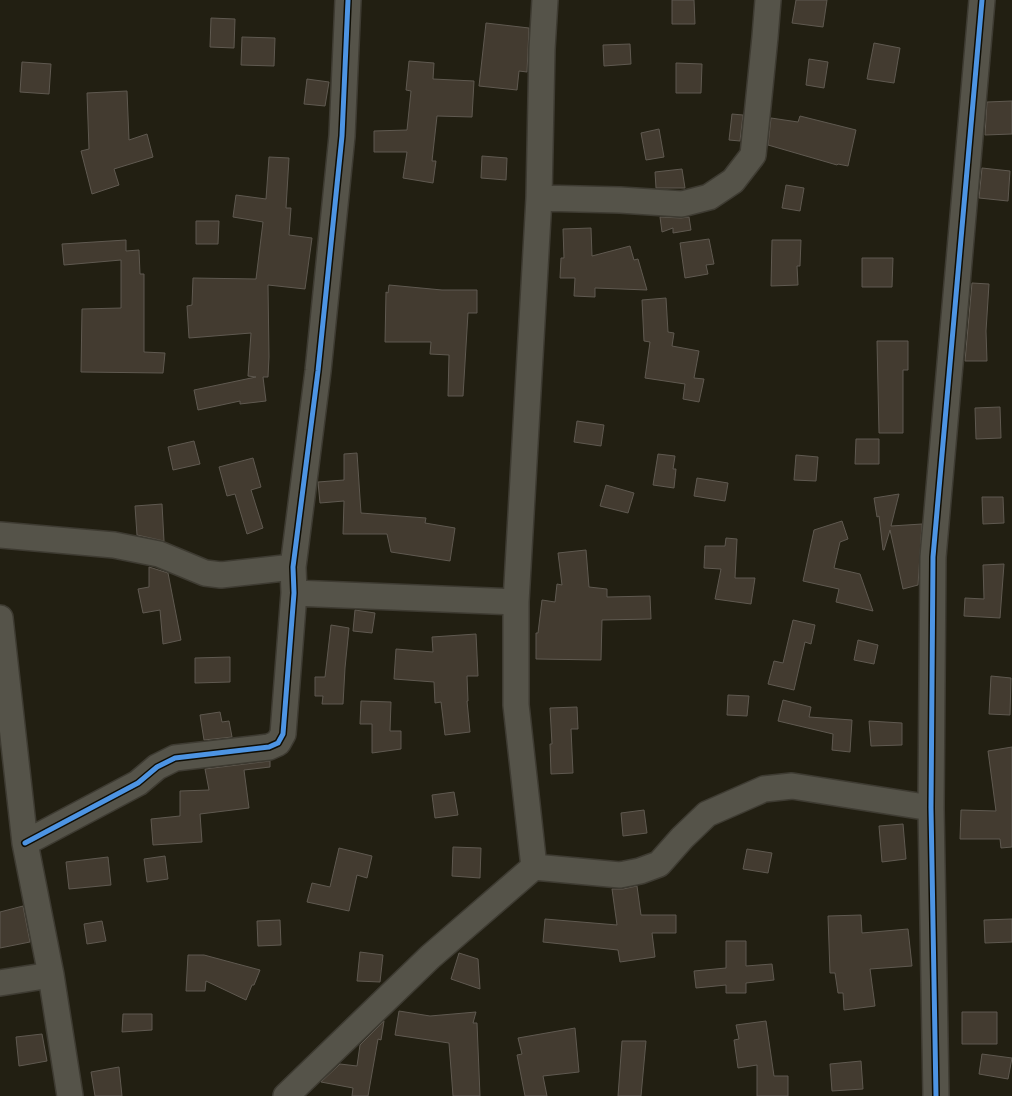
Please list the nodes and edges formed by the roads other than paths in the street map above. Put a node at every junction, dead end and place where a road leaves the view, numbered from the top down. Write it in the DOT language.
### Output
graph roads {
  1 [pos="348,0"];
  2 [pos="546,0"];
  3 [pos="768,0"];
  4 [pos="982,0"];
  5 [pos="539,198"];
  6 [pos="0,535"];
  7 [pos="293,567"];
  8 [pos="294,593"];
  9 [pos="516,602"];
  10 [pos="0,618"];
  11 [pos="931,808"];
  12 [pos="24,843"];
  13 [pos="534,867"];
  14 [pos="51,975"];
  15 [pos="0,983"];
  16 [pos="70,1096"];
  17 [pos="286,1096"];
  18 [pos="936,1096"];
  1 -- 7 [label="street"];
  2 -- 5 [label="street"];
  3 -- 5 [label="street"];
  4 -- 11 [label="street"];
  5 -- 9 [label="street"];
  6 -- 7 [label="street"];
  7 -- 8 [label="street"];
  8 -- 9 [label="street"];
  8 -- 12 [label="street"];
  9 -- 13 [label="street"];
  10 -- 12 [label="street"];
  11 -- 13 [label="street"];
  11 -- 18 [label="street"];
  12 -- 14 [label="street"];
  13 -- 17 [label="street"];
  14 -- 15 [label="street"];
  14 -- 16 [label="street"];
}
